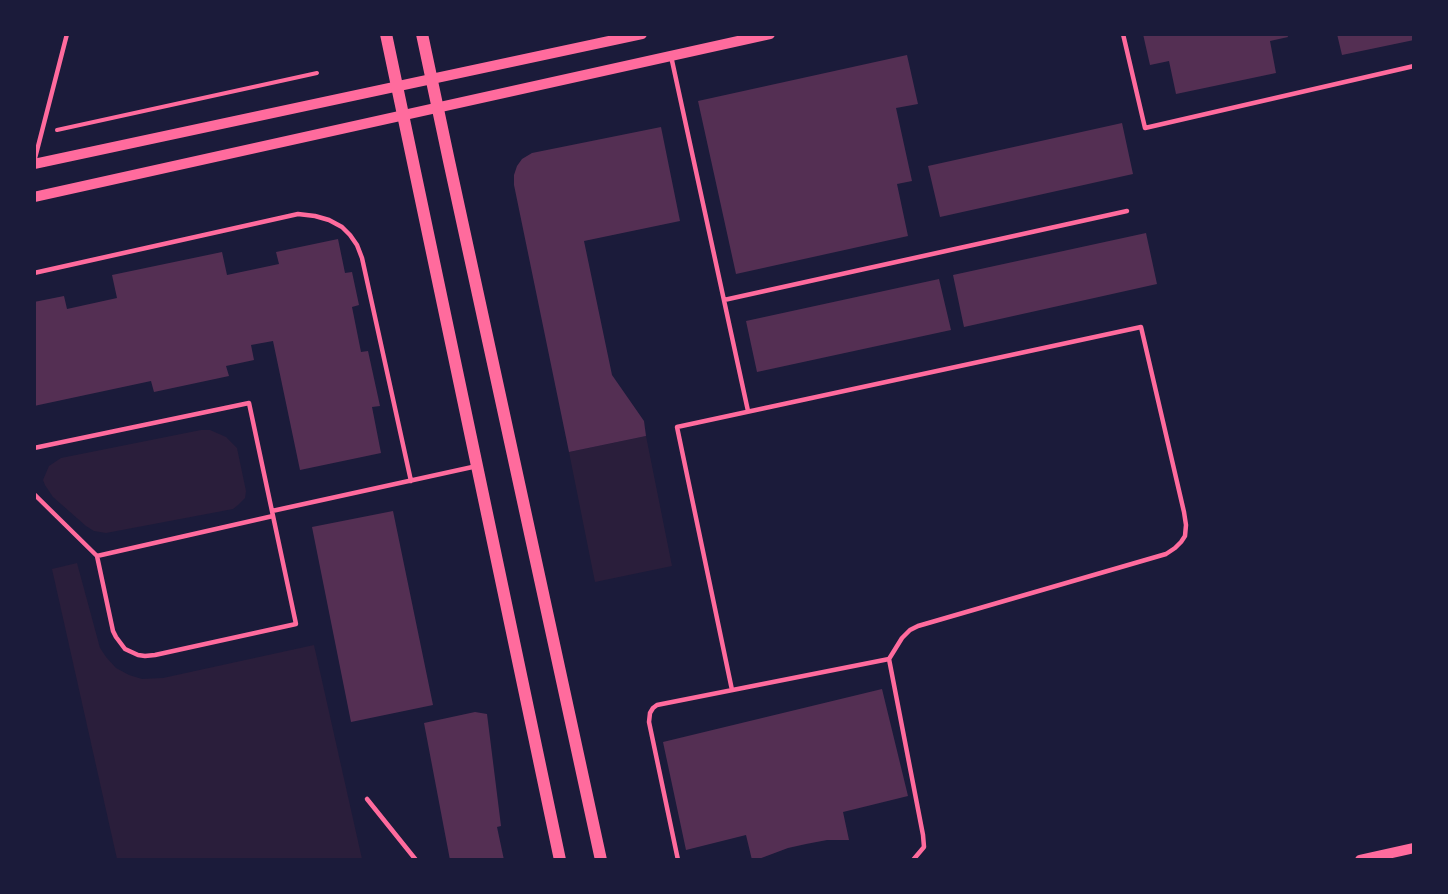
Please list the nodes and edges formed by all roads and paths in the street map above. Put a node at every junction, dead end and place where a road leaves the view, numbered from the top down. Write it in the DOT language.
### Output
graph roads {
  1 [pos="67,34"];
  2 [pos="386,34"];
  3 [pos="422,34"];
  4 [pos="642,34"];
  5 [pos="770,34"];
  6 [pos="1123,34"];
  7 [pos="671,56"];
  8 [pos="1413,66"];
  9 [pos="317,73"];
  10 [pos="432,79"];
  11 [pos="397,87"];
  12 [pos="438,108"];
  13 [pos="403,115"];
  14 [pos="42,133"];
  15 [pos="34,163"];
  16 [pos="34,197"];
  17 [pos="1127,211"];
  18 [pos="34,273"];
  19 [pos="724,300"];
  20 [pos="748,411"];
  21 [pos="34,448"];
  22 [pos="477,466"];
  23 [pos="411,481"];
  24 [pos="34,494"];
  25 [pos="272,514"];
  26 [pos="97,556"];
  27 [pos="889,659"];
  28 [pos="732,690"];
  29 [pos="367,799"];
  30 [pos="1413,848"];
  31 [pos="416,860"];
  32 [pos="560,860"];
  33 [pos="601,860"];
  34 [pos="678,860"];
  35 [pos="913,860"];
  36 [pos="1360,860"];
  1 -- 14 [label="lane"];
  2 -- 11 [label="main road"];
  3 -- 10 [label="main road"];
  4 -- 10 [label="street"];
  5 -- 7 [label="street"];
  6 -- 8 [label="lane"];
  7 -- 12 [label="street"];
  7 -- 19 [label="lane"];
  9 -- 14 [label="path"];
  10 -- 11 [label="street"];
  10 -- 12 [label="main road"];
  11 -- 13 [label="main road"];
  11 -- 15 [label="street"];
  12 -- 13 [label="street"];
  12 -- 33 [label="main road"];
  13 -- 16 [label="street"];
  13 -- 22 [label="main road"];
  14 -- 15 [label="lane"];
  17 -- 19 [label="lane"];
  18 -- 23 [label="lane"];
  19 -- 20 [label="lane"];
  20 -- 27 [label="lane"];
  20 -- 28 [label="lane"];
  21 -- 25 [label="lane"];
  22 -- 23 [label="lane"];
  22 -- 32 [label="main road"];
  23 -- 25 [label="lane"];
  24 -- 26 [label="lane"];
  25 -- 26 [label="lane"];
  25 -- 26 [label="lane"];
  27 -- 28 [label="lane"];
  27 -- 35 [label="lane"];
  28 -- 34 [label="lane"];
  29 -- 31 [label="lane"];
  30 -- 36 [label="street"];
}
